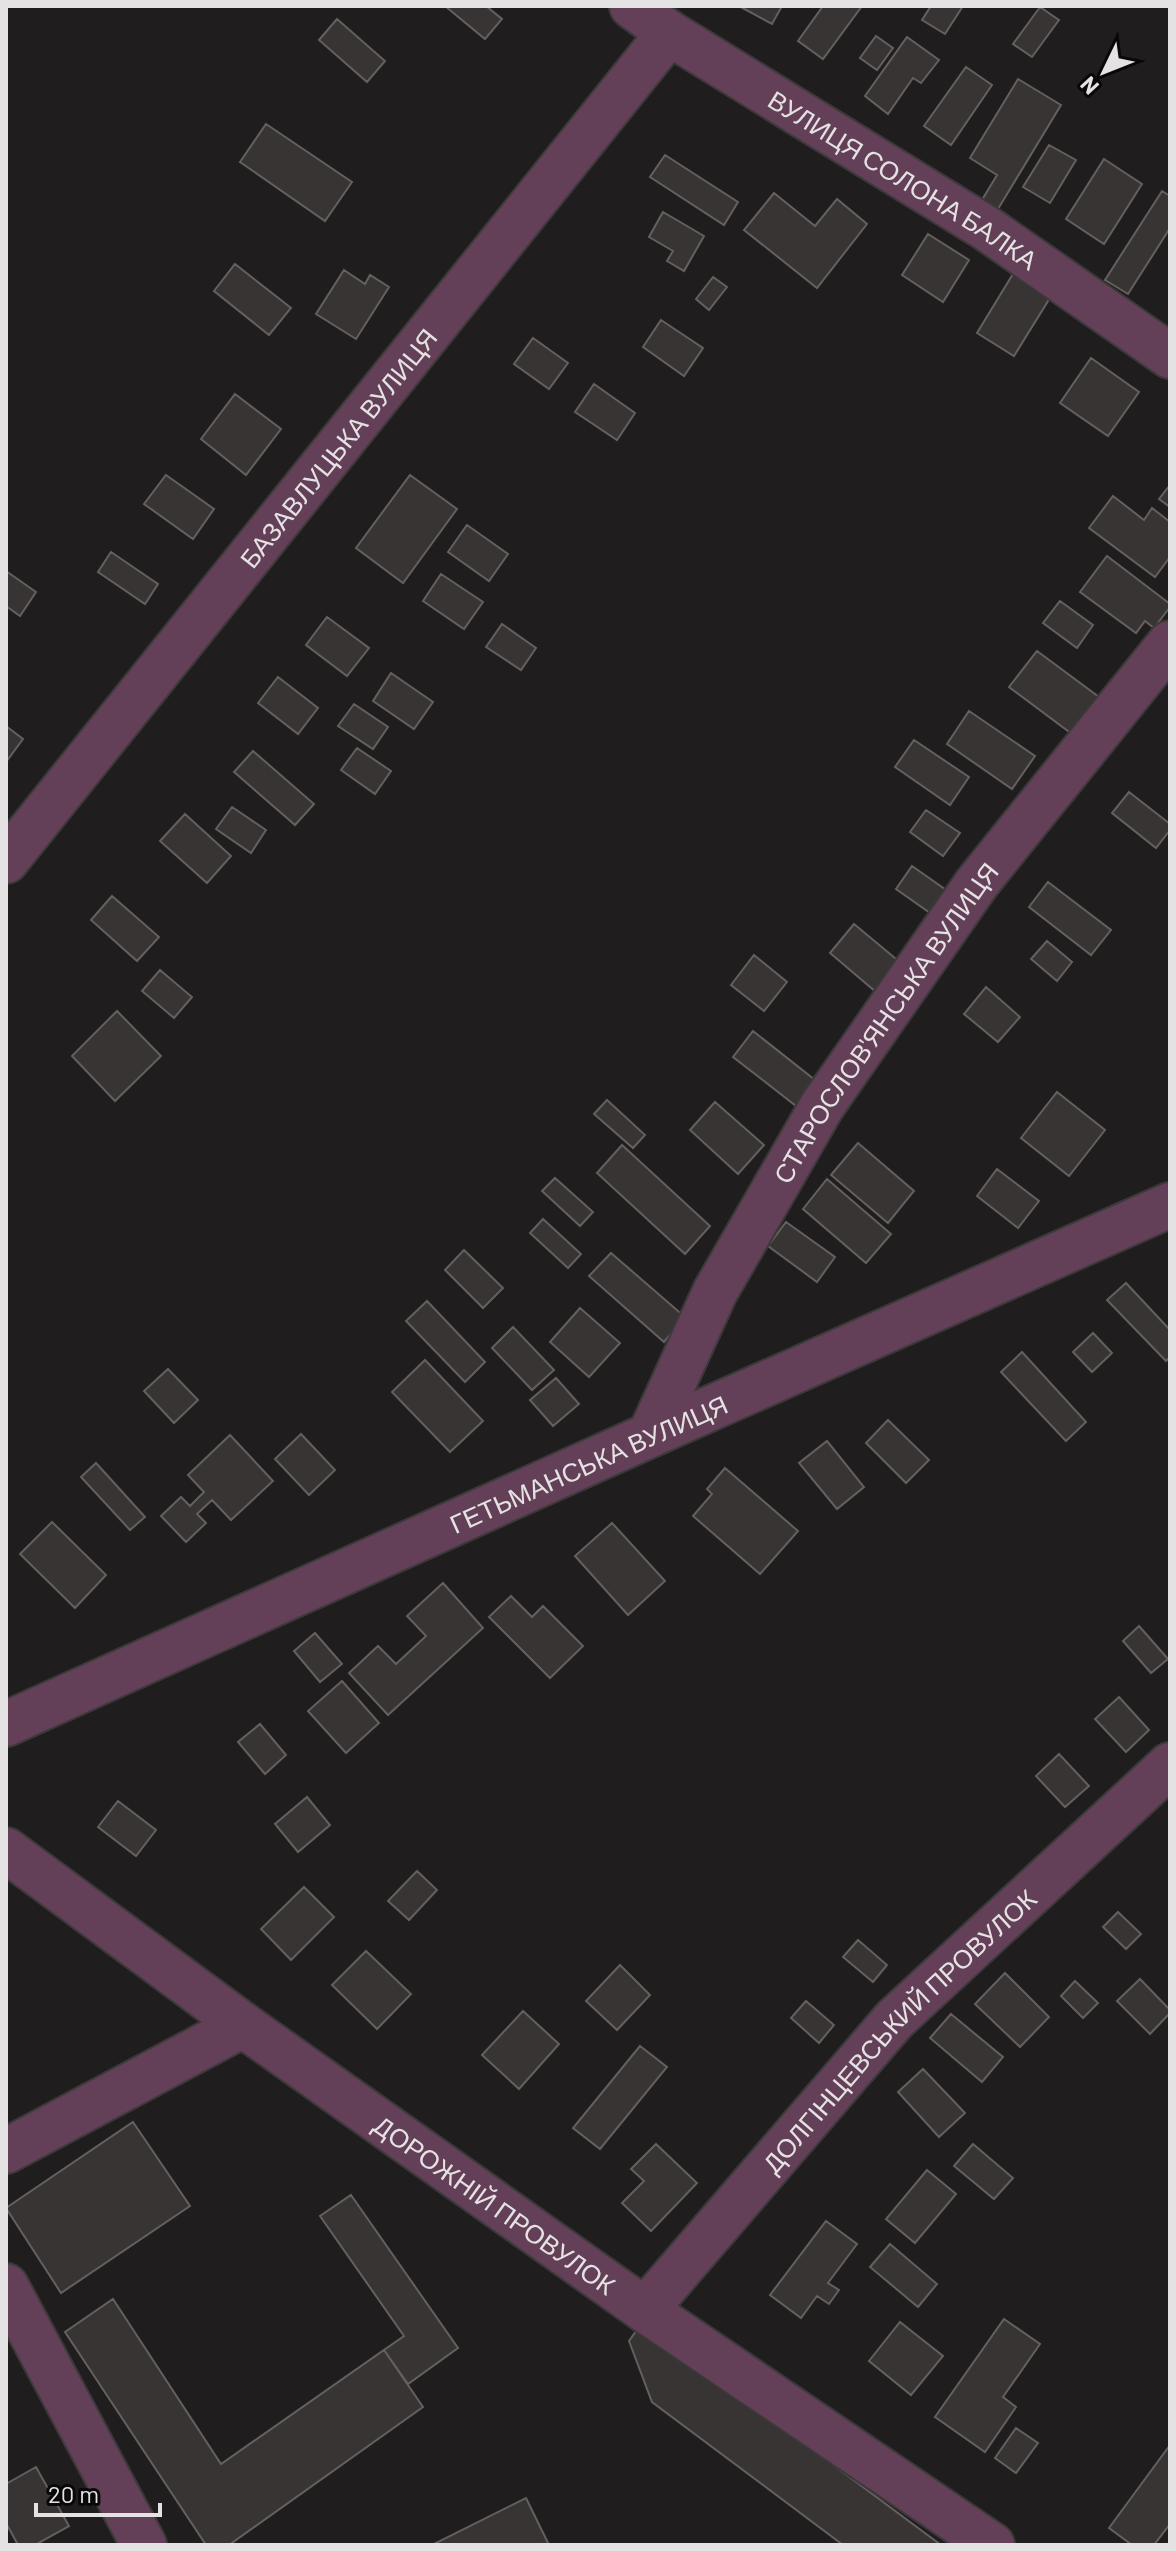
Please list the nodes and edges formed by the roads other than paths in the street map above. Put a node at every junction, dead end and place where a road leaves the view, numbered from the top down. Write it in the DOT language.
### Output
graph roads {
  1 [pos="632,6"];
  2 [pos="669,33"];
  3 [pos="1170,356"];
  4 [pos="1170,643"];
  5 [pos="6,861"];
  6 [pos="1170,1205"];
  7 [pos="650,1435"];
  8 [pos="6,1724"];
  9 [pos="1170,1765"];
  10 [pos="6,1850"];
  11 [pos="243,2025"];
  12 [pos="6,2151"];
  13 [pos="6,2286"];
  14 [pos="645,2310"];
  15 [pos="144,2545"];
  16 [pos="992,2545"];
  1 -- 2 [label="street, ВУЛИЦЯ СОЛОНА БАЛКА"];
  2 -- 3 [label="street, ВУЛИЦЯ СОЛОНА БАЛКА"];
  2 -- 5 [label="street, БАЗАВЛУЦЬКА ВУЛИЦЯ"];
  4 -- 7 [label="street, СТАРОСЛОВ'ЯНСЬКА ВУЛИЦЯ"];
  6 -- 7 [label="street, ГЕТЬМАНСЬКА ВУЛИЦЯ"];
  7 -- 8 [label="street, ГЕТЬМАНСЬКА ВУЛИЦЯ"];
  9 -- 14 [label="street, ДОЛГІНЦЕВСЬКИЙ ПРОВУЛОК"];
  10 -- 11 [label="street, ДОРОЖНІЙ ПРОВУЛОК"];
  11 -- 12 [label="street"];
  11 -- 14 [label="street, ДОРОЖНІЙ ПРОВУЛОК"];
  13 -- 15 [label="street"];
  14 -- 16 [label="street, ДОРОЖНІЙ ПРОВУЛОК"];
}
